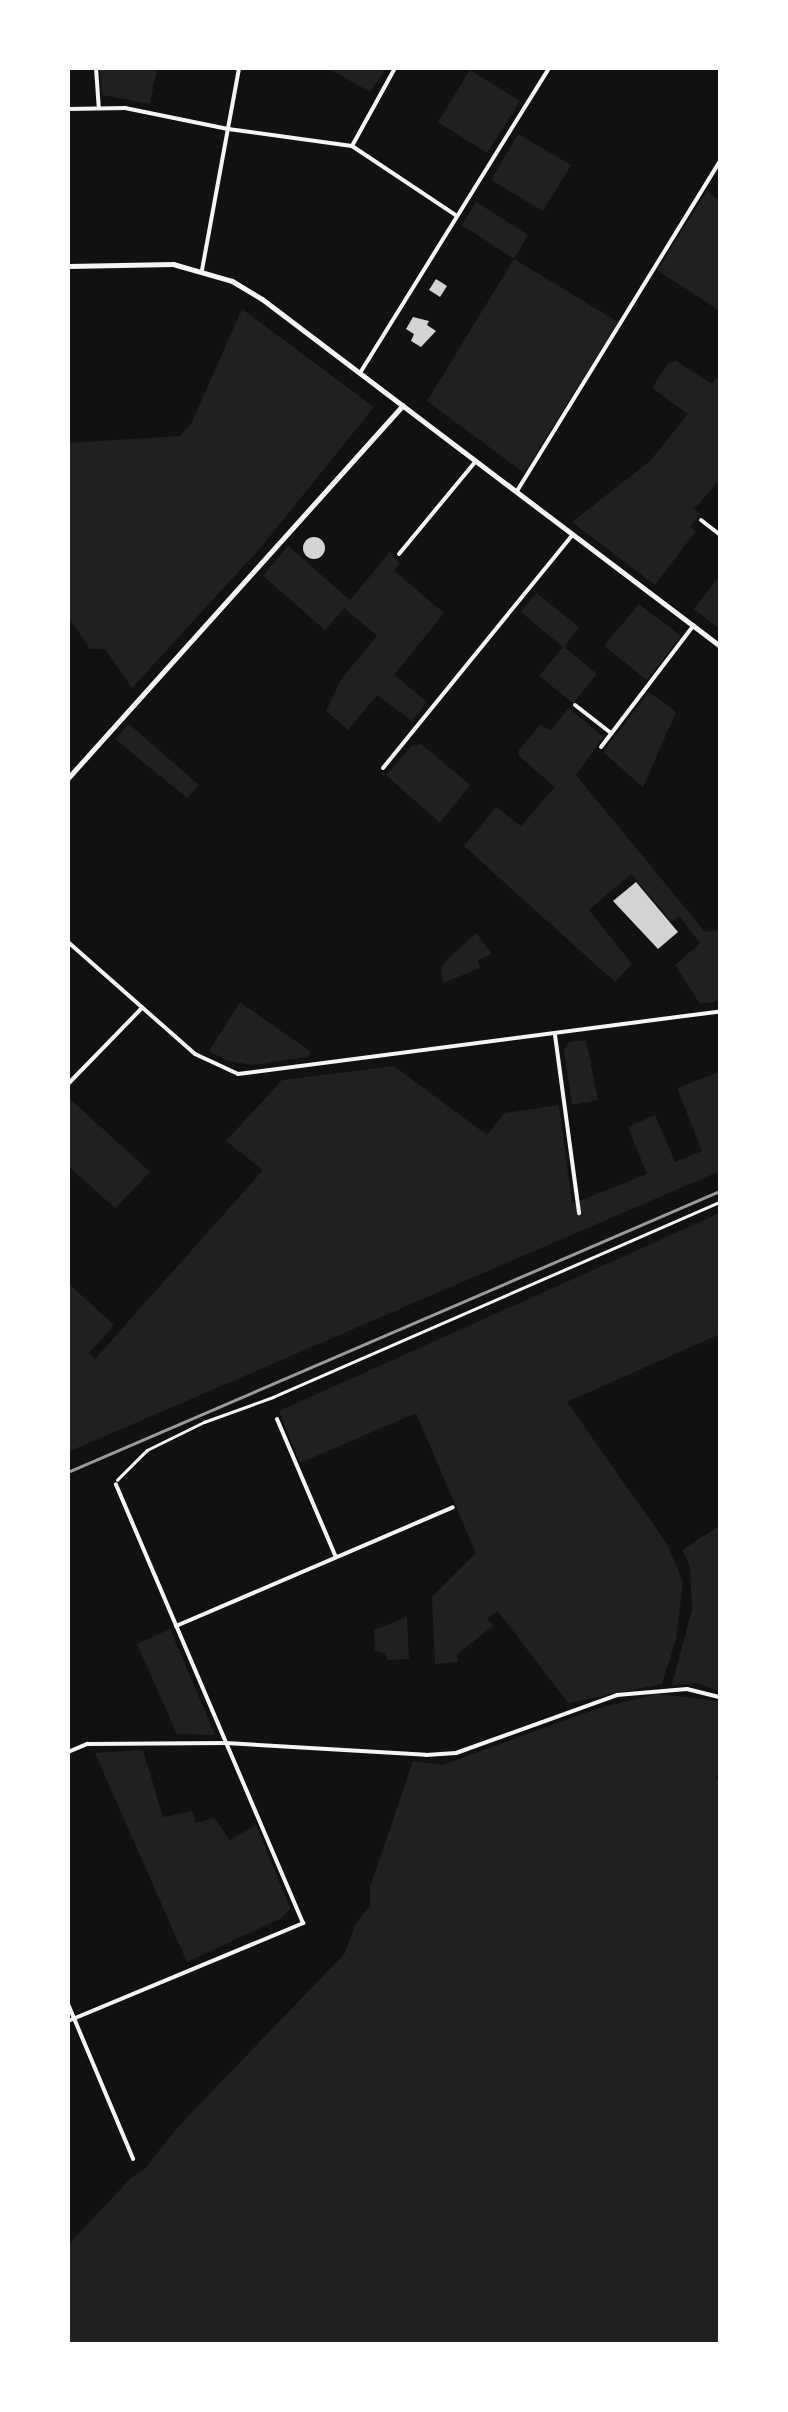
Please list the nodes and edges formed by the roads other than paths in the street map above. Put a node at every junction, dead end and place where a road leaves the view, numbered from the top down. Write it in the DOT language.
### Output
graph roads {
  1 [pos="96,68"];
  2 [pos="239,68"];
  3 [pos="395,68"];
  4 [pos="550,68"];
  5 [pos="99,108"];
  6 [pos="68,109"];
  7 [pos="228,129"];
  8 [pos="352,146"];
  9 [pos="720,161"];
  10 [pos="457,216"];
  11 [pos="68,266"];
  12 [pos="202,270"];
  13 [pos="360,373"];
  14 [pos="403,405"];
  15 [pos="476,461"];
  16 [pos="517,491"];
  17 [pos="700,520"];
  18 [pos="573,534"];
  19 [pos="720,535"];
  20 [pos="399,554"];
  21 [pos="694,626"];
  22 [pos="720,646"];
  23 [pos="575,705"];
  24 [pos="611,734"];
  25 [pos="601,747"];
  26 [pos="383,768"];
  27 [pos="68,778"];
  28 [pos="68,942"];
  29 [pos="142,1008"];
  30 [pos="720,1011"];
  31 [pos="555,1035"];
  32 [pos="68,1084"];
  33 [pos="580,1213"];
  34 [pos="277,1419"];
  35 [pos="116,1484"];
  36 [pos="453,1507"];
  37 [pos="336,1558"];
  38 [pos="176,1626"];
  39 [pos="720,1697"];
  40 [pos="226,1743"];
  41 [pos="68,1752"];
  42 [pos="68,2004"];
  43 [pos="71,2020"];
  44 [pos="132,2160"];
  1 -- 5 [label="street"];
  2 -- 7 [label="street"];
  3 -- 8 [label="street"];
  4 -- 10 [label="street"];
  5 -- 6 [label="street"];
  5 -- 7 [label="street"];
  7 -- 8 [label="street"];
  7 -- 12 [label="street"];
  8 -- 10 [label="street"];
  9 -- 16 [label="street"];
  10 -- 13 [label="street"];
  11 -- 12 [label="street"];
  12 -- 13 [label="street"];
  13 -- 14 [label="street"];
  14 -- 15 [label="street"];
  14 -- 27 [label="street"];
  15 -- 16 [label="street"];
  15 -- 20 [label="street"];
  16 -- 18 [label="street"];
  17 -- 19 [label="street"];
  18 -- 21 [label="street"];
  18 -- 26 [label="street"];
  21 -- 22 [label="street"];
  21 -- 24 [label="street"];
  23 -- 24 [label="street"];
  24 -- 25 [label="street"];
  28 -- 29 [label="street"];
  29 -- 31 [label="street"];
  29 -- 32 [label="street"];
  30 -- 31 [label="street"];
  31 -- 33 [label="street"];
  34 -- 37 [label="street"];
  35 -- 38 [label="street"];
  36 -- 37 [label="street"];
  37 -- 38 [label="street"];
  38 -- 40 [label="street"];
  39 -- 40 [label="street"];
  40 -- 41 [label="street"];
  40 -- 43 [label="street"];
  42 -- 43 [label="street"];
  43 -- 44 [label="street"];
}
